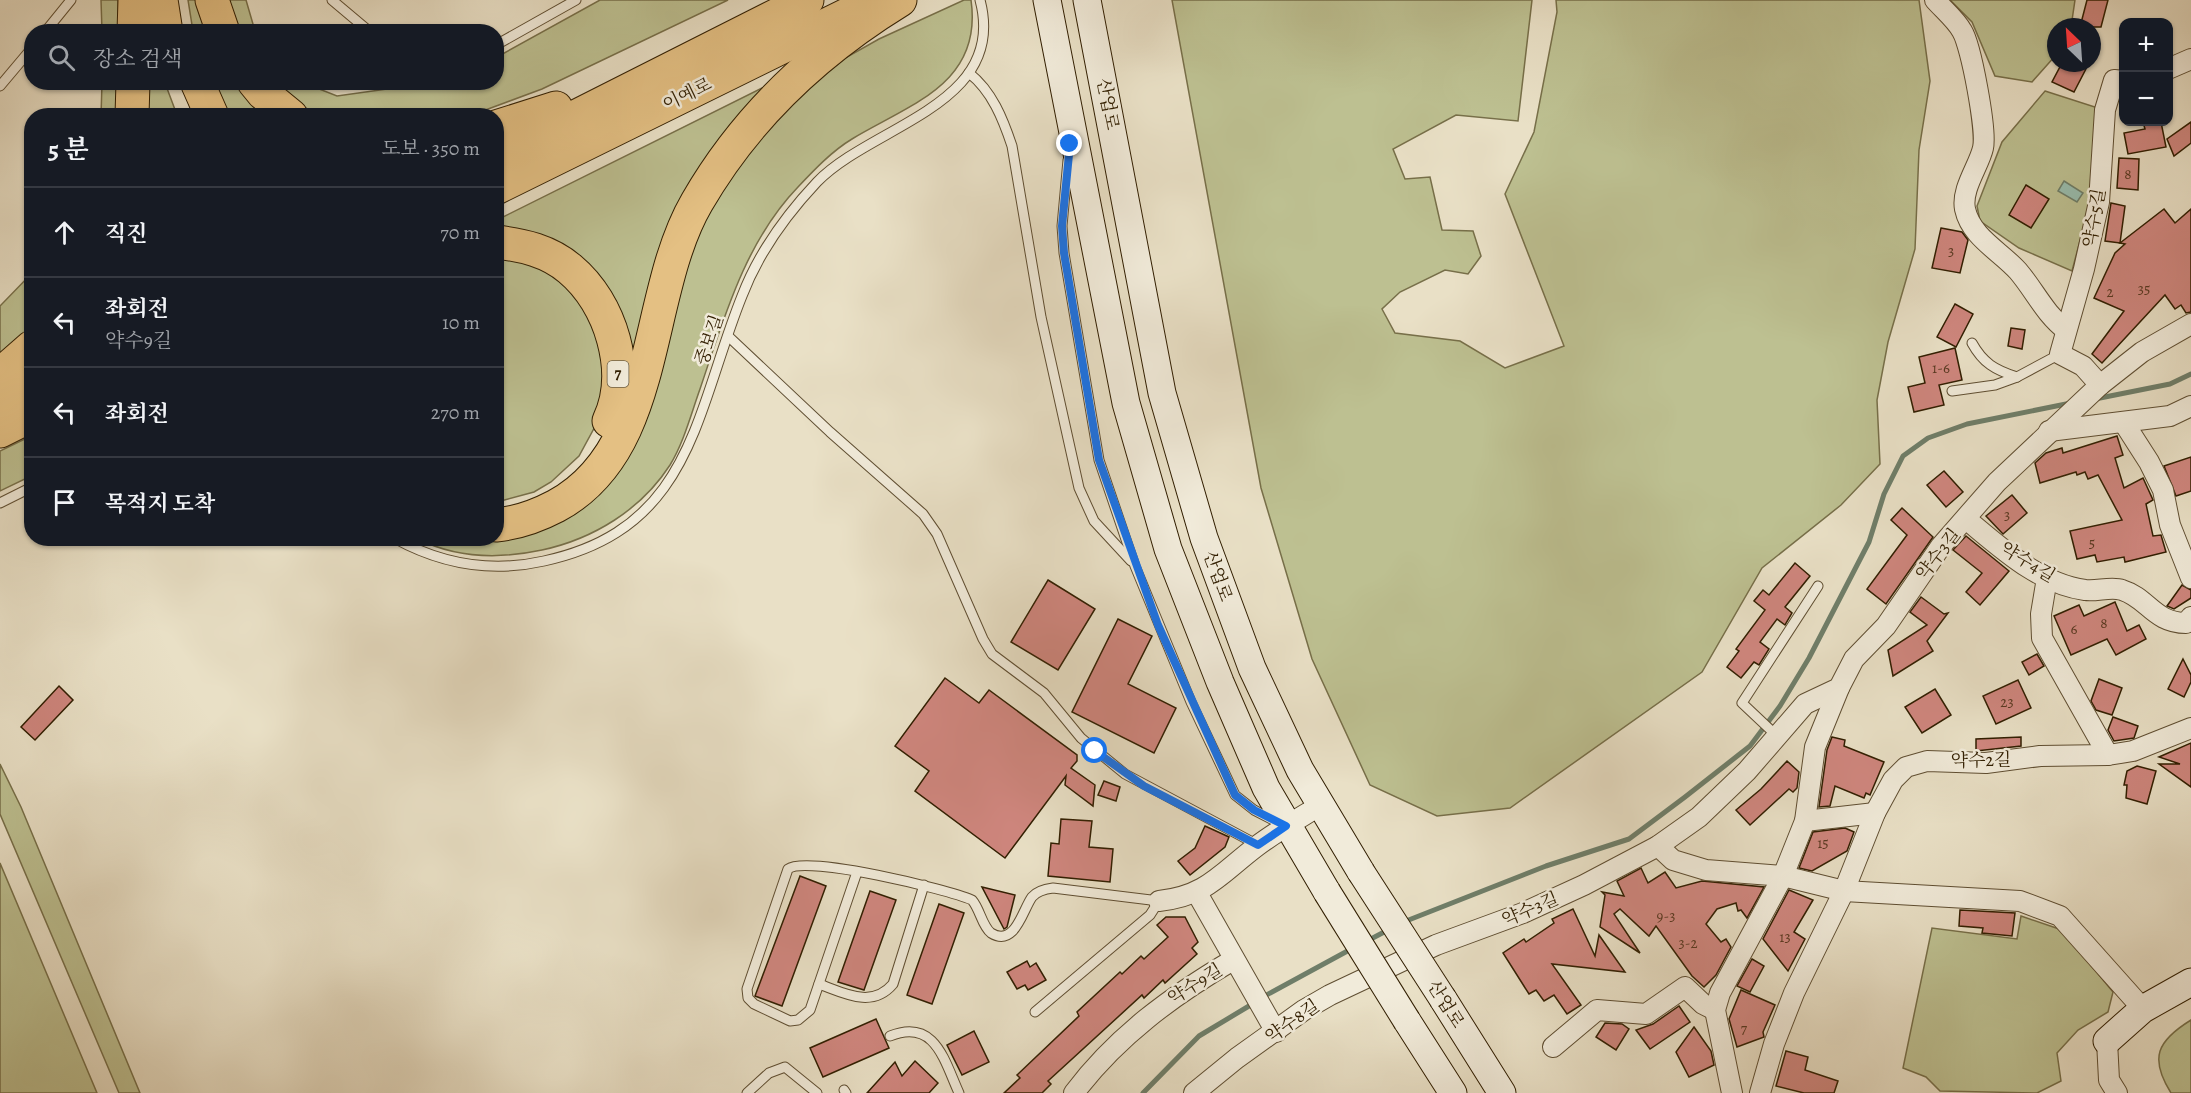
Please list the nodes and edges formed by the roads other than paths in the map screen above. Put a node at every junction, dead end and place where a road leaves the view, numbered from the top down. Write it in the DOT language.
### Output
graph roads {
  1 [pos="71,0"];
  2 [pos="135,0"];
  3 [pos="161,0"];
  4 [pos="178,0"];
  5 [pos="212,0"];
  6 [pos="332,0"];
  7 [pos="576,0"];
  8 [pos="807,0"];
  9 [pos="980,0"];
  10 [pos="1047,0"];
  11 [pos="1087,0"];
  12 [pos="1935,0"];
  13 [pos="892,1"];
  14 [pos="52,24"];
  15 [pos="134,24"];
  16 [pos="165,24"];
  17 [pos="182,24"];
  18 [pos="220,24"];
  19 [pos="360,24"];
  20 [pos="504,40"];
  21 [pos="720,44"];
  22 [pos="24,58"];
  23 [pos="2191,59"];
  24 [pos="2173,67"];
  25 [pos="969,73"];
  26 [pos="2119,80"];
  27 [pos="0,86"];
  28 [pos="133,90"];
  29 [pos="183,90"];
  30 [pos="201,90"];
  31 [pos="263,90"];
  32 [pos="132,108"];
  33 [pos="191,108"];
  34 [pos="208,108"];
  35 [pos="282,108"];
  36 [pos="504,124"];
  37 [pos="1071,124"];
  38 [pos="504,153"];
  39 [pos="504,184"];
  40 [pos="504,243"];
  41 [pos="2191,324"];
  42 [pos="2067,330"];
  43 [pos="728,336"];
  44 [pos="1972,342"];
  45 [pos="24,354"];
  46 [pos="2060,354"];
  47 [pos="0,375"];
  48 [pos="2017,377"];
  49 [pos="2100,385"];
  50 [pos="24,388"];
  51 [pos="1952,391"];
  52 [pos="0,399"];
  53 [pos="2191,406"];
  54 [pos="24,419"];
  55 [pos="2124,423"];
  56 [pos="0,430"];
  57 [pos="2049,431"];
  58 [pos="24,491"];
  59 [pos="0,503"];
  60 [pos="504,507"];
  61 [pos="1966,519"];
  62 [pos="504,525"];
  63 [pos="408,546"];
  64 [pos="1135,566"];
  65 [pos="2047,578"];
  66 [pos="2191,578"];
  67 [pos="1818,586"];
  68 [pos="2189,622"];
  69 [pos="1839,688"];
  70 [pos="2191,728"];
  71 [pos="1777,736"];
  72 [pos="2108,755"];
  73 [pos="1319,806"];
  74 [pos="1875,813"];
  75 [pos="1805,821"];
  76 [pos="1286,826"];
  77 [pos="1258,845"];
  78 [pos="1658,846"];
  79 [pos="857,873"];
  80 [pos="1783,876"];
  81 [pos="924,885"];
  82 [pos="1844,891"];
  83 [pos="1197,893"];
  84 [pos="1159,902"];
  85 [pos="1398,962"];
  86 [pos="1238,968"];
  87 [pos="2191,982"];
  88 [pos="819,984"];
  89 [pos="2143,1009"];
  90 [pos="1715,1010"];
  91 [pos="1035,1012"];
  92 [pos="1272,1026"];
  93 [pos="890,1036"];
  94 [pos="2107,1041"];
  95 [pos="1553,1047"];
  96 [pos="747,1093"];
  97 [pos="816,1093"];
  98 [pos="959,1093"];
  99 [pos="1074,1093"];
  100 [pos="1194,1093"];
  101 [pos="1454,1093"];
  102 [pos="1502,1093"];
  103 [pos="1732,1093"];
  104 [pos="1760,1093"];
  105 [pos="2117,1093"];
  1 -- 14 [label="lane"];
  2 -- 15 [label="highway"];
  3 -- 16 [label="highway"];
  4 -- 17 [label="highway"];
  5 -- 18 [label="highway"];
  6 -- 19 [label="lane"];
  7 -- 20 [label="lane"];
  8 -- 21 [label="highway"];
  9 -- 25 [label="lane, 중보길"];
  10 -- 37 [label="main road, 산업로"];
  11 -- 73 [label="main road, 산업로"];
  12 -- 42 [label="street"];
  13 -- 39 [label="highway, 이예로"];
  13 -- 62 [label="highway"];
  21 -- 36 [label="highway"];
  21 -- 38 [label="highway, 이예로"];
  22 -- 27 [label="lane"];
  23 -- 24 [label="street"];
  25 -- 43 [label="lane, 중보길"];
  25 -- 64 [label="lane"];
  26 -- 42 [label="street, 약수5길"];
  28 -- 32 [label="highway"];
  29 -- 33 [label="highway"];
  30 -- 34 [label="highway"];
  31 -- 35 [label="highway"];
  37 -- 64 [label="lane"];
  37 -- 76 [label="main road, 산업로"];
  40 -- 60 [label="highway, 7"];
  41 -- 49 [label="street"];
  42 -- 46 [label="street, 약수5길"];
  43 -- 63 [label="lane, 중보길"];
  43 -- 77 [label="lane"];
  44 -- 48 [label="lane"];
  45 -- 47 [label="highway"];
  46 -- 48 [label="lane"];
  46 -- 49 [label="street"];
  48 -- 51 [label="lane"];
  49 -- 57 [label="street, 약수3길"];
  50 -- 52 [label="highway"];
  53 -- 55 [label="street"];
  54 -- 56 [label="highway"];
  55 -- 57 [label="street"];
  55 -- 66 [label="street"];
  57 -- 61 [label="street, 약수3길"];
  58 -- 59 [label="lane"];
  61 -- 65 [label="street, 약수4길"];
  61 -- 69 [label="street, 약수3길"];
  64 -- 76 [label="lane"];
  65 -- 68 [label="street, 약수4길"];
  65 -- 72 [label="street"];
  67 -- 71 [label="lane"];
  69 -- 71 [label="street, 약수3길"];
  69 -- 75 [label="street, 약수3길"];
  70 -- 72 [label="street, 약수2길"];
  71 -- 78 [label="street, 약수3길"];
  72 -- 74 [label="street, 약수2길"];
  73 -- 76 [label="street"];
  73 -- 102 [label="main road, 산업로, bridge"];
  74 -- 75 [label="street"];
  74 -- 82 [label="street, 약수2길"];
  75 -- 80 [label="street, 약수3길"];
  76 -- 77 [label="street"];
  76 -- 101 [label="main road, 산업로, bridge"];
  77 -- 83 [label="street"];
  78 -- 80 [label="street"];
  78 -- 85 [label="street, 약수3길"];
  79 -- 81 [label="lane"];
  79 -- 88 [label="lane"];
  79 -- 88 [label="lane"];
  80 -- 82 [label="street"];
  80 -- 90 [label="street, 약수3길"];
  81 -- 84 [label="lane"];
  81 -- 88 [label="lane"];
  82 -- 89 [label="street"];
  82 -- 104 [label="street, 약수2길"];
  83 -- 84 [label="street"];
  83 -- 86 [label="street, 약수9길"];
  84 -- 91 [label="lane"];
  85 -- 92 [label="street, 약수8길"];
  86 -- 92 [label="street"];
  86 -- 99 [label="street, 약수9길"];
  87 -- 89 [label="main road"];
  89 -- 94 [label="main road"];
  90 -- 95 [label="street"];
  90 -- 103 [label="street"];
  92 -- 100 [label="street, 약수8길"];
  93 -- 98 [label="lane"];
  94 -- 105 [label="street"];
  96 -- 97 [label="lane"];
}
